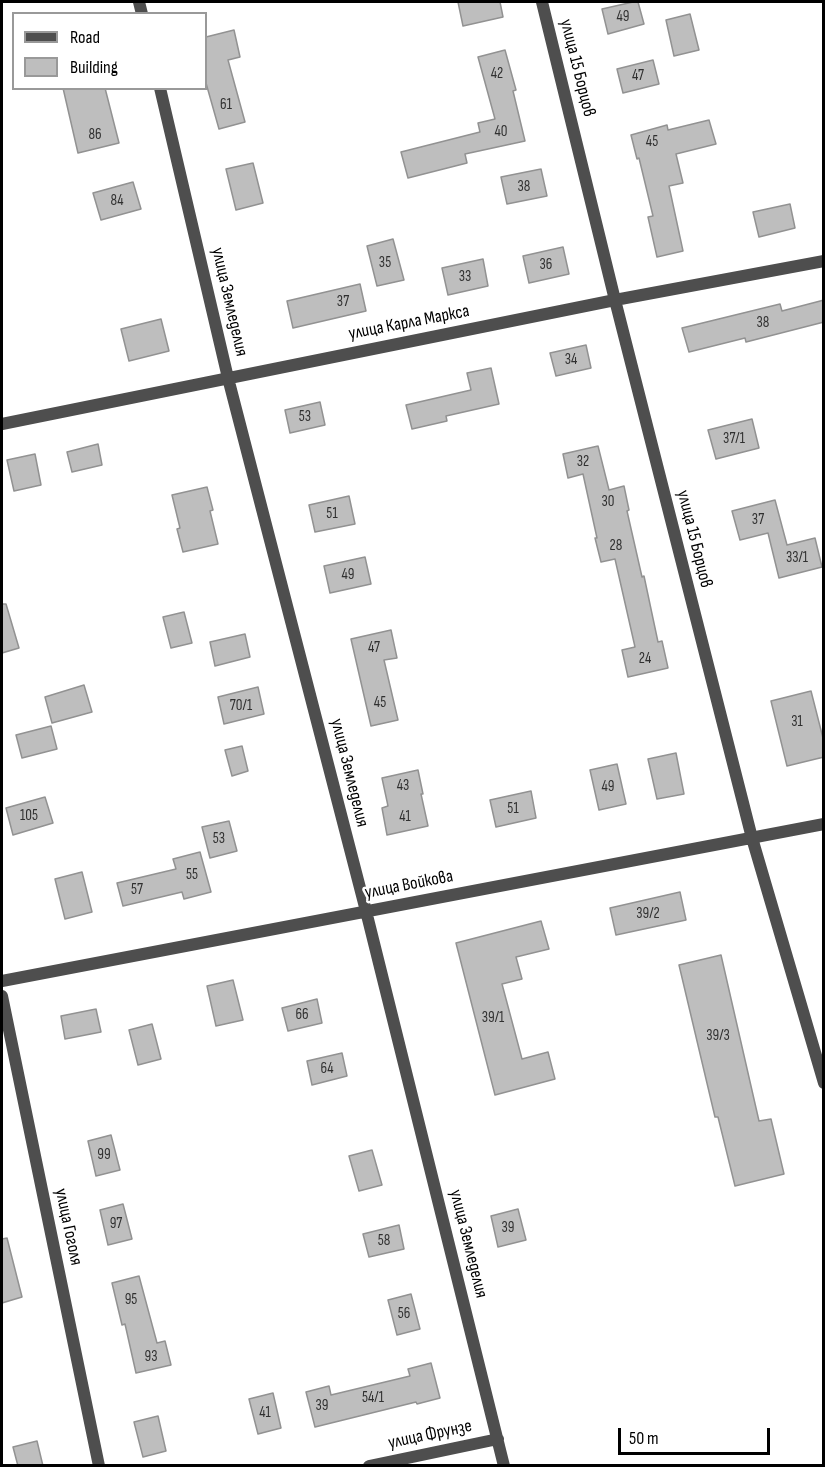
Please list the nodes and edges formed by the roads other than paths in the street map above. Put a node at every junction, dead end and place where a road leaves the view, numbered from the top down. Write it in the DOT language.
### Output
graph roads {
  1 [pos="542,2"];
  2 [pos="160,90"];
  3 [pos="824,261"];
  4 [pos="615,300"];
  5 [pos="228,378"];
  6 [pos="2,424"];
  7 [pos="824,824"];
  8 [pos="752,838"];
  9 [pos="366,911"];
  10 [pos="2,981"];
  11 [pos="2,996"];
  12 [pos="824,1083"];
  13 [pos="498,1439"];
  14 [pos="99,1466"];
  15 [pos="369,1466"];
  16 [pos="504,1466"];
  1 -- 4 [label="street, улица 15 Борцов"];
  2 -- 5 [label="street, улица Земледелия"];
  3 -- 4 [label="street, улица Карла Маркса"];
  4 -- 5 [label="street, улица Карла Маркса"];
  4 -- 8 [label="street, улица 15 Борцов"];
  5 -- 6 [label="street, улица Карла Маркса"];
  5 -- 9 [label="street, улица Земледелия"];
  7 -- 8 [label="street, улица Войкова"];
  8 -- 9 [label="street, улица Войкова"];
  8 -- 12 [label="street, улица 15 Борцов"];
  9 -- 10 [label="street, улица Войкова"];
  9 -- 13 [label="street, улица Земледелия"];
  11 -- 14 [label="street, улица Гоголя"];
  13 -- 15 [label="street, улица Фрунзе"];
  13 -- 16 [label="street, улица Земледелия"];
}
